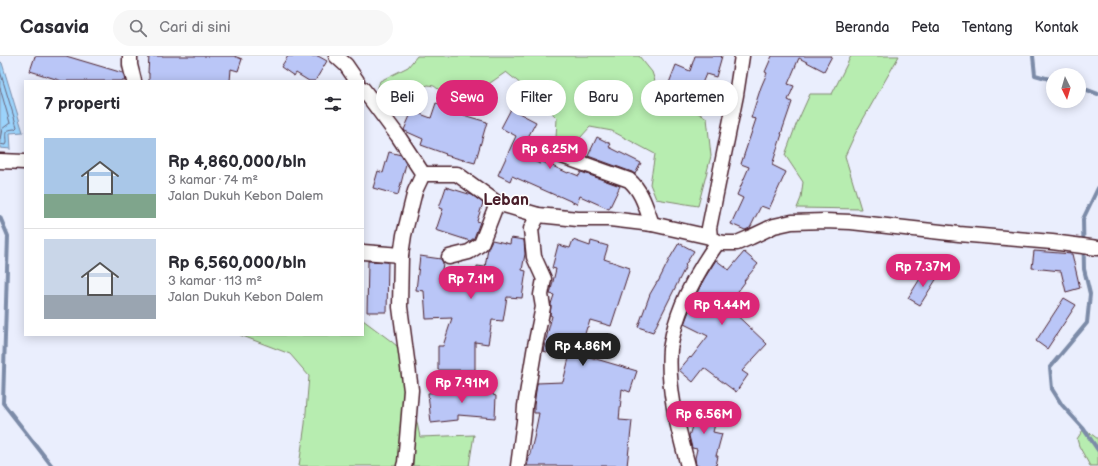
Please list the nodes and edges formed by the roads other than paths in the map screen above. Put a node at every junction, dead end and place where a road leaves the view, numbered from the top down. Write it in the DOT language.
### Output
graph roads {
  1 [pos="130,56"];
  2 [pos="336,56"];
  3 [pos="742,56"];
  4 [pos="134,80"];
  5 [pos="356,80"];
  6 [pos="364,89"];
  7 [pos="545,150"];
  8 [pos="0,161"];
  9 [pos="24,162"];
  10 [pos="424,174"];
  11 [pos="497,203"];
  12 [pos="538,214"];
  13 [pos="652,224"];
  14 [pos="714,239"];
  15 [pos="1098,248"];
  16 [pos="364,252"];
  17 [pos="401,255"];
  18 [pos="449,257"];
  19 [pos="404,466"];
  20 [pos="518,466"];
  21 [pos="688,466"];
  1 -- 4 [label="street"];
  2 -- 5 [label="street"];
  3 -- 14 [label="street"];
  6 -- 10 [label="street"];
  7 -- 13 [label="street"];
  8 -- 9 [label="street"];
  10 -- 11 [label="street"];
  10 -- 17 [label="street"];
  11 -- 12 [label="street"];
  11 -- 18 [label="street"];
  12 -- 13 [label="street"];
  12 -- 20 [label="street"];
  13 -- 14 [label="street"];
  14 -- 15 [label="street"];
  14 -- 21 [label="street"];
  16 -- 17 [label="street"];
  17 -- 19 [label="street"];
}
